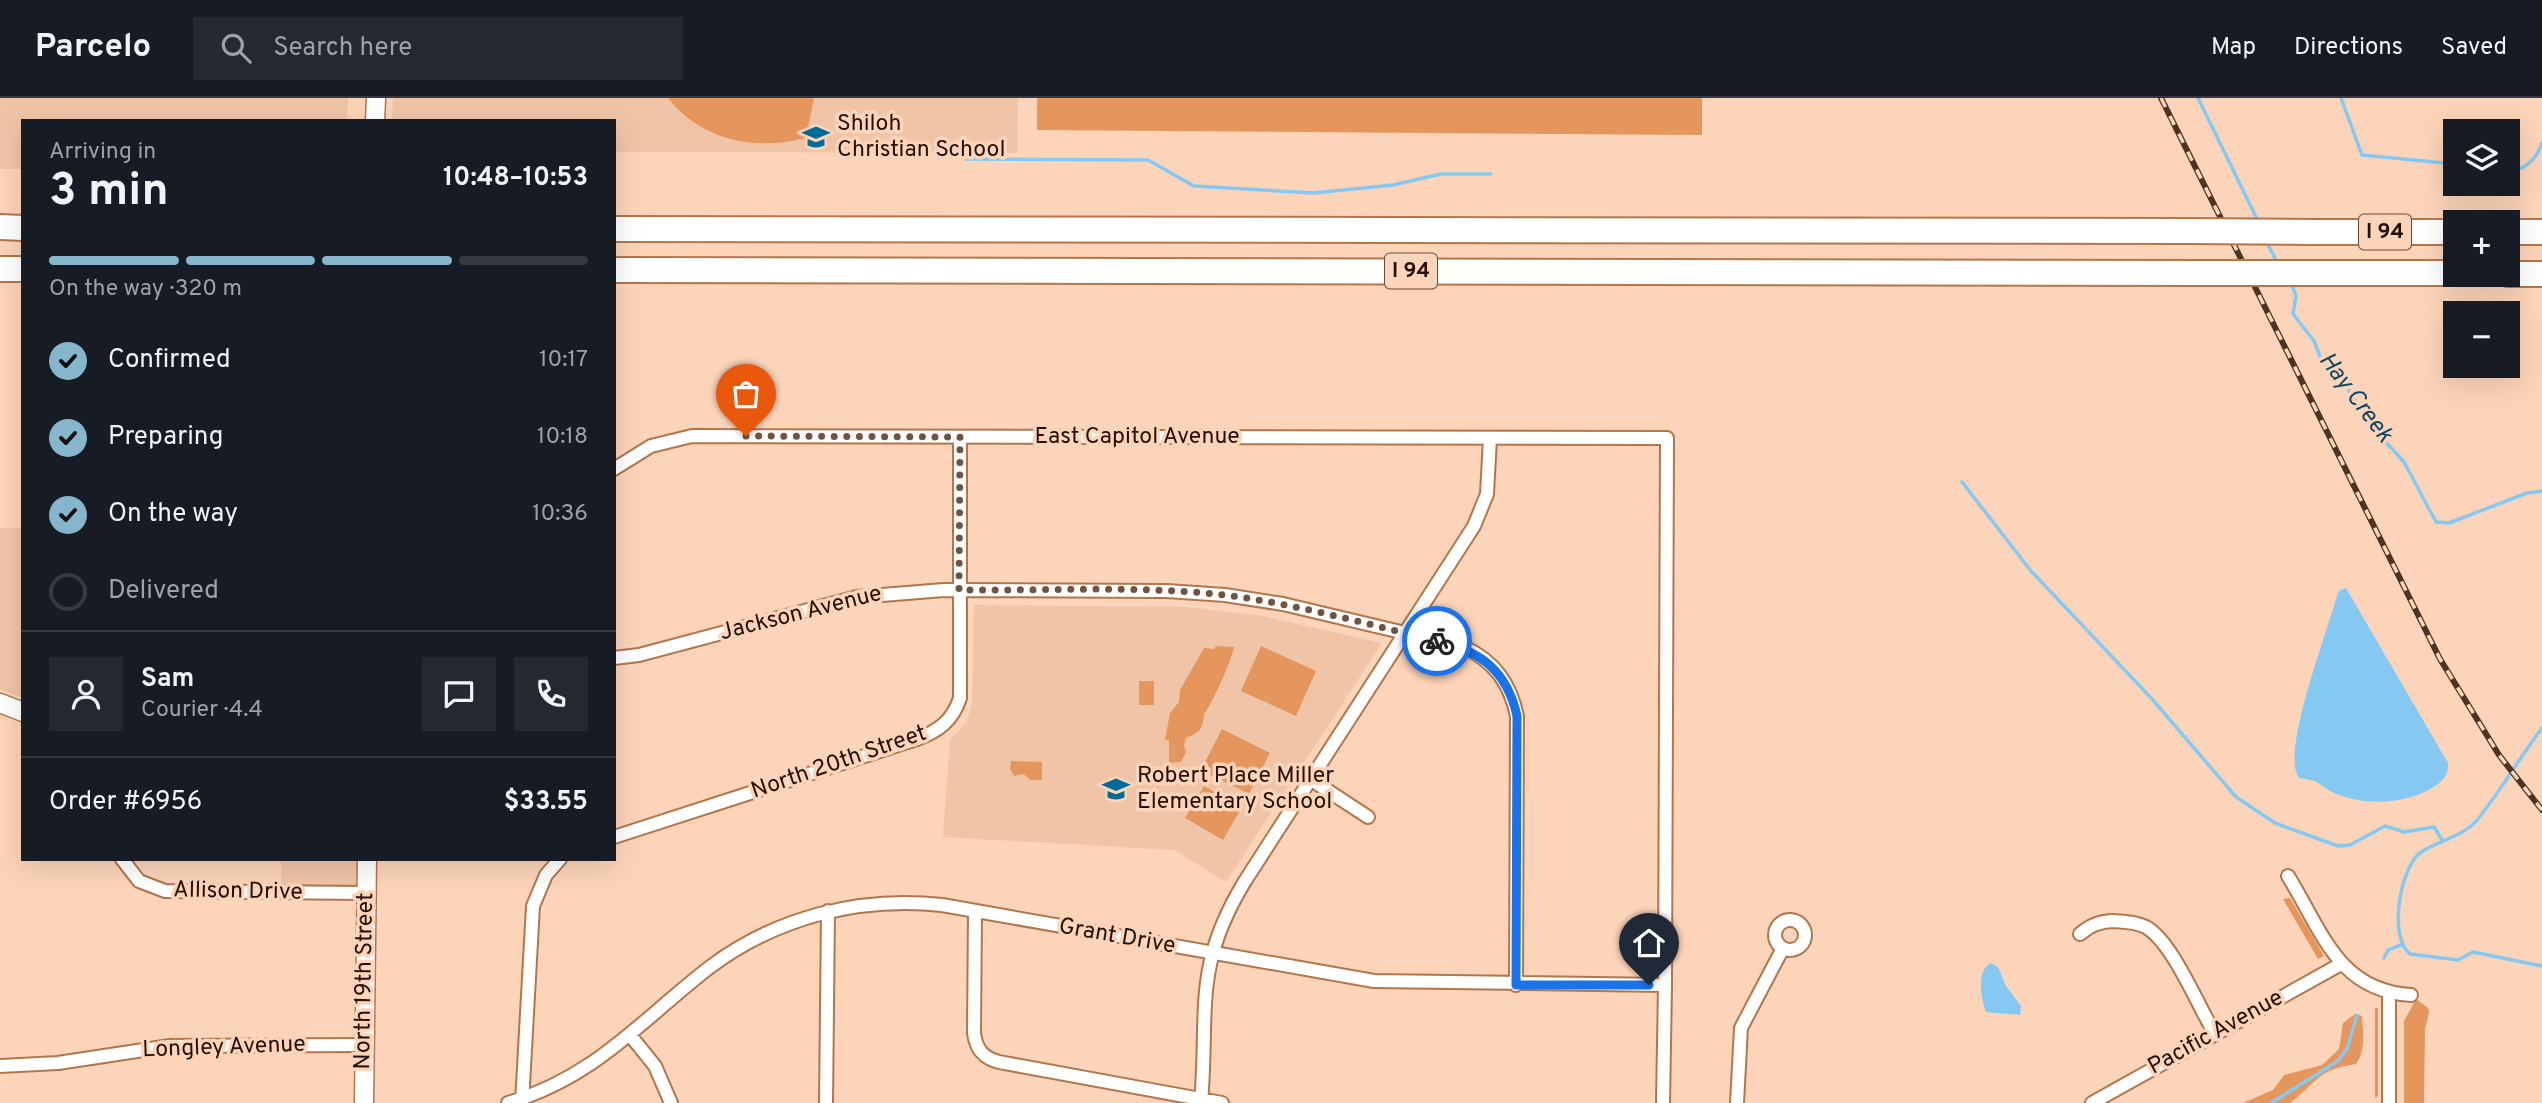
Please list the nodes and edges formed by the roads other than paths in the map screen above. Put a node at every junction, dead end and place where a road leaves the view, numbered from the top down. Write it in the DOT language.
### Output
graph roads {
  1 [pos="376,98"];
  2 [pos="376,119"];
  3 [pos="0,228"];
  4 [pos="21,228"];
  5 [pos="616,229"];
  6 [pos="2443,232"];
  7 [pos="2520,232"];
  8 [pos="2542,232"];
  9 [pos="0,269"];
  10 [pos="21,269"];
  11 [pos="616,270"];
  12 [pos="2443,274"];
  13 [pos="2520,274"];
  14 [pos="2542,274"];
  15 [pos="960,437"];
  16 [pos="1490,438"];
  17 [pos="616,468"];
  18 [pos="959,590"];
  19 [pos="1405,633"];
  20 [pos="616,658"];
  21 [pos="0,703"];
  22 [pos="21,711"];
  23 [pos="1310,779"];
  24 [pos="1368,817"];
  25 [pos="616,836"];
  26 [pos="124,861"];
  27 [pos="367,861"];
  28 [pos="558,861"];
  29 [pos="2288,876"];
  30 [pos="366,893"];
  31 [pos="828,911"];
  32 [pos="975,911"];
  33 [pos="2080,934"];
  34 [pos="1783,948"];
  35 [pos="1211,954"];
  36 [pos="2342,964"];
  37 [pos="1516,985"];
  38 [pos="1665,985"];
  39 [pos="2389,993"];
  40 [pos="2411,995"];
  41 [pos="2214,1032"];
  42 [pos="631,1035"];
  43 [pos="365,1045"];
  44 [pos="0,1066"];
  45 [pos="522,1101"];
  46 [pos="1201,1101"];
  47 [pos="2097,1102"];
  48 [pos="364,1103"];
  49 [pos="508,1103"];
  50 [pos="671,1103"];
  51 [pos="826,1103"];
  52 [pos="1222,1103"];
  53 [pos="1663,1103"];
  54 [pos="1737,1103"];
  55 [pos="2389,1103"];
  1 -- 2 [label="street"];
  3 -- 4 [label="highway"];
  5 -- 6 [label="highway, I 94, bridge"];
  7 -- 8 [label="highway"];
  9 -- 10 [label="highway"];
  11 -- 12 [label="highway, I 94, bridge"];
  13 -- 14 [label="highway"];
  15 -- 16 [label="street, East Capitol Avenue"];
  15 -- 17 [label="street, East Capitol Avenue"];
  15 -- 18 [label="street, North 20th Street"];
  16 -- 19 [label="street"];
  16 -- 38 [label="street, East Capitol Avenue"];
  18 -- 19 [label="street, Jackson Avenue"];
  18 -- 20 [label="street, Jackson Avenue"];
  18 -- 25 [label="street, North 20th Street"];
  19 -- 23 [label="street"];
  19 -- 37 [label="street, Jackson Avenue"];
  21 -- 22 [label="street"];
  23 -- 24 [label="street"];
  23 -- 35 [label="street"];
  26 -- 30 [label="street, Allison Drive"];
  27 -- 30 [label="street, North 19th Street"];
  28 -- 45 [label="street"];
  29 -- 36 [label="street"];
  30 -- 43 [label="street, North 19th Street"];
  31 -- 32 [label="street, Grant Drive"];
  31 -- 42 [label="street, Grant Drive"];
  31 -- 51 [label="street"];
  32 -- 35 [label="street, Grant Drive"];
  32 -- 46 [label="street"];
  33 -- 41 [label="street"];
  34 -- 54 [label="street"];
  35 -- 37 [label="street, Grant Drive"];
  35 -- 46 [label="street"];
  36 -- 39 [label="street"];
  36 -- 41 [label="street, Pacific Avenue"];
  37 -- 38 [label="street, Grant Drive"];
  38 -- 53 [label="street"];
  39 -- 40 [label="street"];
  39 -- 55 [label="street"];
  41 -- 47 [label="street, Pacific Avenue"];
  42 -- 45 [label="street, Grant Drive"];
  42 -- 50 [label="street"];
  43 -- 44 [label="street, Longley Avenue"];
  43 -- 48 [label="street, North 19th Street"];
  45 -- 49 [label="street, Grant Drive"];
  46 -- 52 [label="street"];
}
